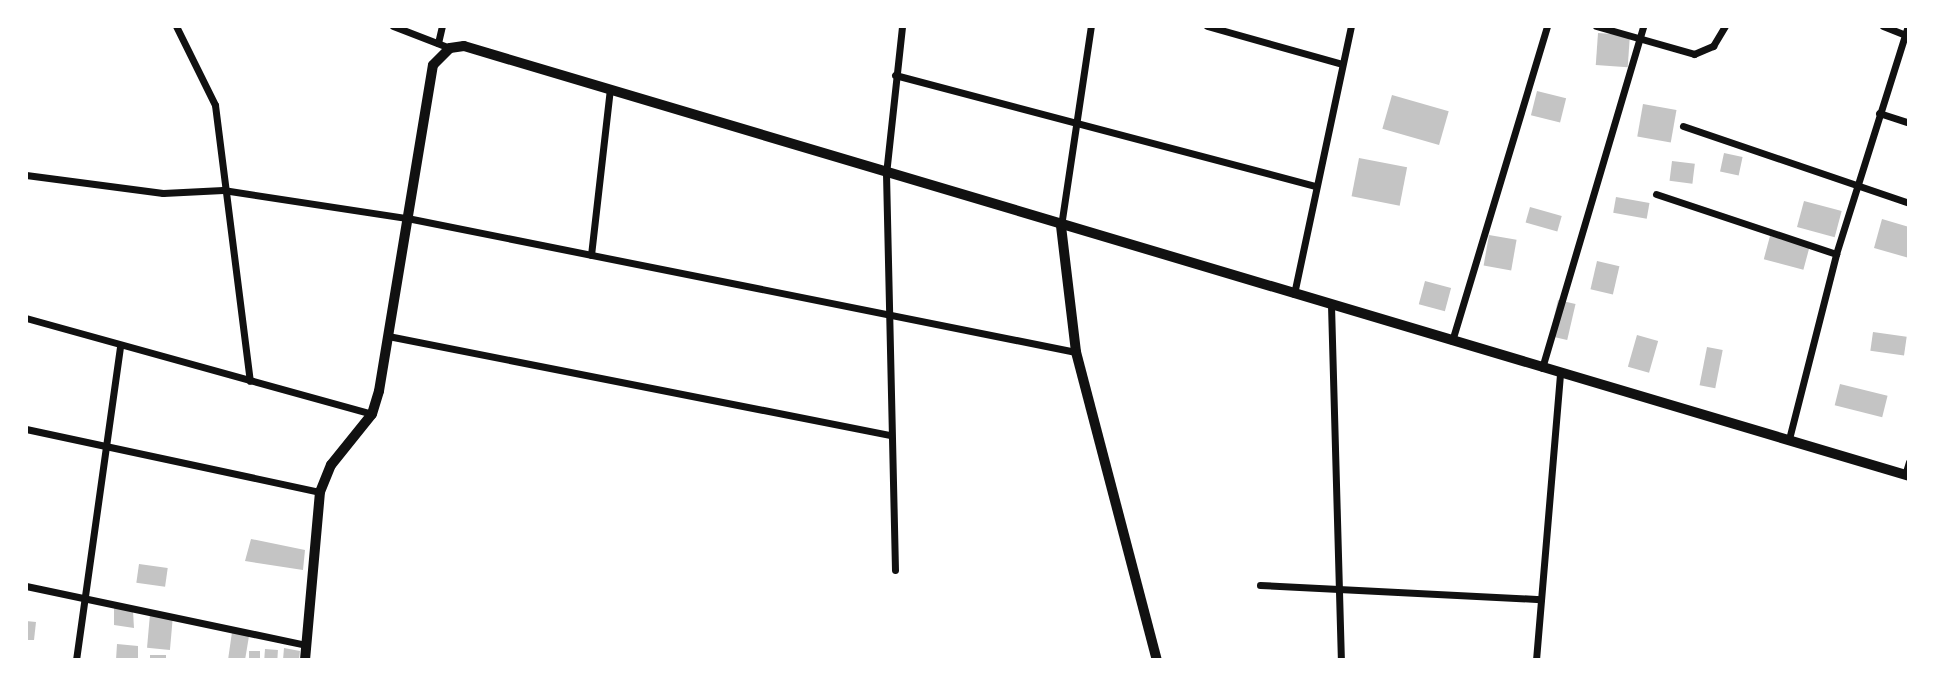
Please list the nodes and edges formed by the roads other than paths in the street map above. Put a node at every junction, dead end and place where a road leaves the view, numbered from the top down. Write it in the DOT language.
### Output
graph roads {
  1 [pos="176,26"];
  2 [pos="393,26"];
  3 [pos="442,26"];
  4 [pos="902,26"];
  5 [pos="1091,26"];
  6 [pos="1207,26"];
  7 [pos="1351,26"];
  8 [pos="1547,26"];
  9 [pos="1596,26"];
  10 [pos="1643,26"];
  11 [pos="1725,26"];
  12 [pos="1883,26"];
  13 [pos="1907,32"];
  14 [pos="1640,37"];
  15 [pos="438,43"];
  16 [pos="450,48"];
  17 [pos="1342,64"];
  18 [pos="895,75"];
  19 [pos="610,89"];
  20 [pos="1880,113"];
  21 [pos="1074,123"];
  22 [pos="1909,123"];
  23 [pos="1683,126"];
  24 [pos="886,174"];
  25 [pos="26,175"];
  26 [pos="1316,186"];
  27 [pos="1858,186"];
  28 [pos="223,190"];
  29 [pos="1656,194"];
  30 [pos="1909,203"];
  31 [pos="407,218"];
  32 [pos="1061,226"];
  33 [pos="1836,254"];
  34 [pos="591,255"];
  35 [pos="1294,294"];
  36 [pos="1331,305"];
  37 [pos="884,314"];
  38 [pos="26,318"];
  39 [pos="388,337"];
  40 [pos="1452,341"];
  41 [pos="120,345"];
  42 [pos="1076,352"];
  43 [pos="1542,368"];
  44 [pos="1560,373"];
  45 [pos="250,381"];
  46 [pos="372,414"];
  47 [pos="26,429"];
  48 [pos="890,435"];
  49 [pos="1789,439"];
  50 [pos="106,450"];
  51 [pos="1909,462"];
  52 [pos="1907,475"];
  53 [pos="320,492"];
  54 [pos="895,570"];
  55 [pos="1260,585"];
  56 [pos="26,586"];
  57 [pos="1340,589"];
  58 [pos="84,597"];
  59 [pos="1541,598"];
  60 [pos="307,645"];
  61 [pos="76,660"];
  62 [pos="305,660"];
  63 [pos="1157,660"];
  64 [pos="1341,660"];
  65 [pos="1536,660"];
  1 -- 28 [label="street"];
  2 -- 15 [label="street"];
  3 -- 15 [label="street"];
  4 -- 18 [label="street"];
  5 -- 21 [label="street"];
  6 -- 17 [label="street"];
  7 -- 17 [label="street"];
  8 -- 40 [label="street"];
  9 -- 14 [label="street"];
  10 -- 14 [label="street"];
  11 -- 14 [label="street"];
  12 -- 13 [label="street"];
  13 -- 20 [label="street"];
  14 -- 43 [label="street"];
  15 -- 16 [label="street"];
  16 -- 19 [label="street"];
  16 -- 31 [label="street"];
  17 -- 26 [label="street"];
  18 -- 21 [label="street"];
  18 -- 24 [label="street"];
  19 -- 24 [label="street"];
  19 -- 34 [label="street"];
  20 -- 22 [label="street"];
  20 -- 27 [label="street"];
  21 -- 26 [label="street"];
  21 -- 32 [label="street"];
  23 -- 27 [label="street"];
  24 -- 32 [label="street"];
  24 -- 37 [label="street"];
  25 -- 28 [label="street"];
  26 -- 35 [label="street"];
  27 -- 30 [label="street"];
  27 -- 33 [label="street"];
  28 -- 31 [label="street"];
  28 -- 45 [label="street"];
  29 -- 33 [label="street"];
  31 -- 34 [label="street"];
  31 -- 39 [label="street"];
  32 -- 35 [label="street"];
  32 -- 42 [label="street"];
  33 -- 49 [label="street"];
  34 -- 37 [label="street"];
  35 -- 36 [label="street"];
  36 -- 40 [label="street"];
  36 -- 57 [label="street"];
  37 -- 42 [label="street"];
  37 -- 48 [label="street"];
  38 -- 41 [label="street"];
  39 -- 46 [label="street"];
  39 -- 48 [label="street"];
  40 -- 43 [label="street"];
  41 -- 45 [label="street"];
  41 -- 50 [label="street"];
  42 -- 63 [label="street"];
  43 -- 44 [label="street"];
  44 -- 49 [label="street"];
  44 -- 59 [label="street"];
  45 -- 46 [label="street"];
  46 -- 53 [label="street"];
  47 -- 50 [label="street"];
  48 -- 54 [label="street"];
  49 -- 52 [label="street"];
  50 -- 53 [label="street"];
  50 -- 58 [label="street"];
  51 -- 52 [label="street"];
  53 -- 60 [label="street"];
  55 -- 57 [label="street"];
  56 -- 58 [label="street"];
  57 -- 59 [label="street"];
  57 -- 64 [label="street"];
  58 -- 60 [label="street"];
  58 -- 61 [label="street"];
  59 -- 65 [label="street"];
  60 -- 62 [label="street"];
}
